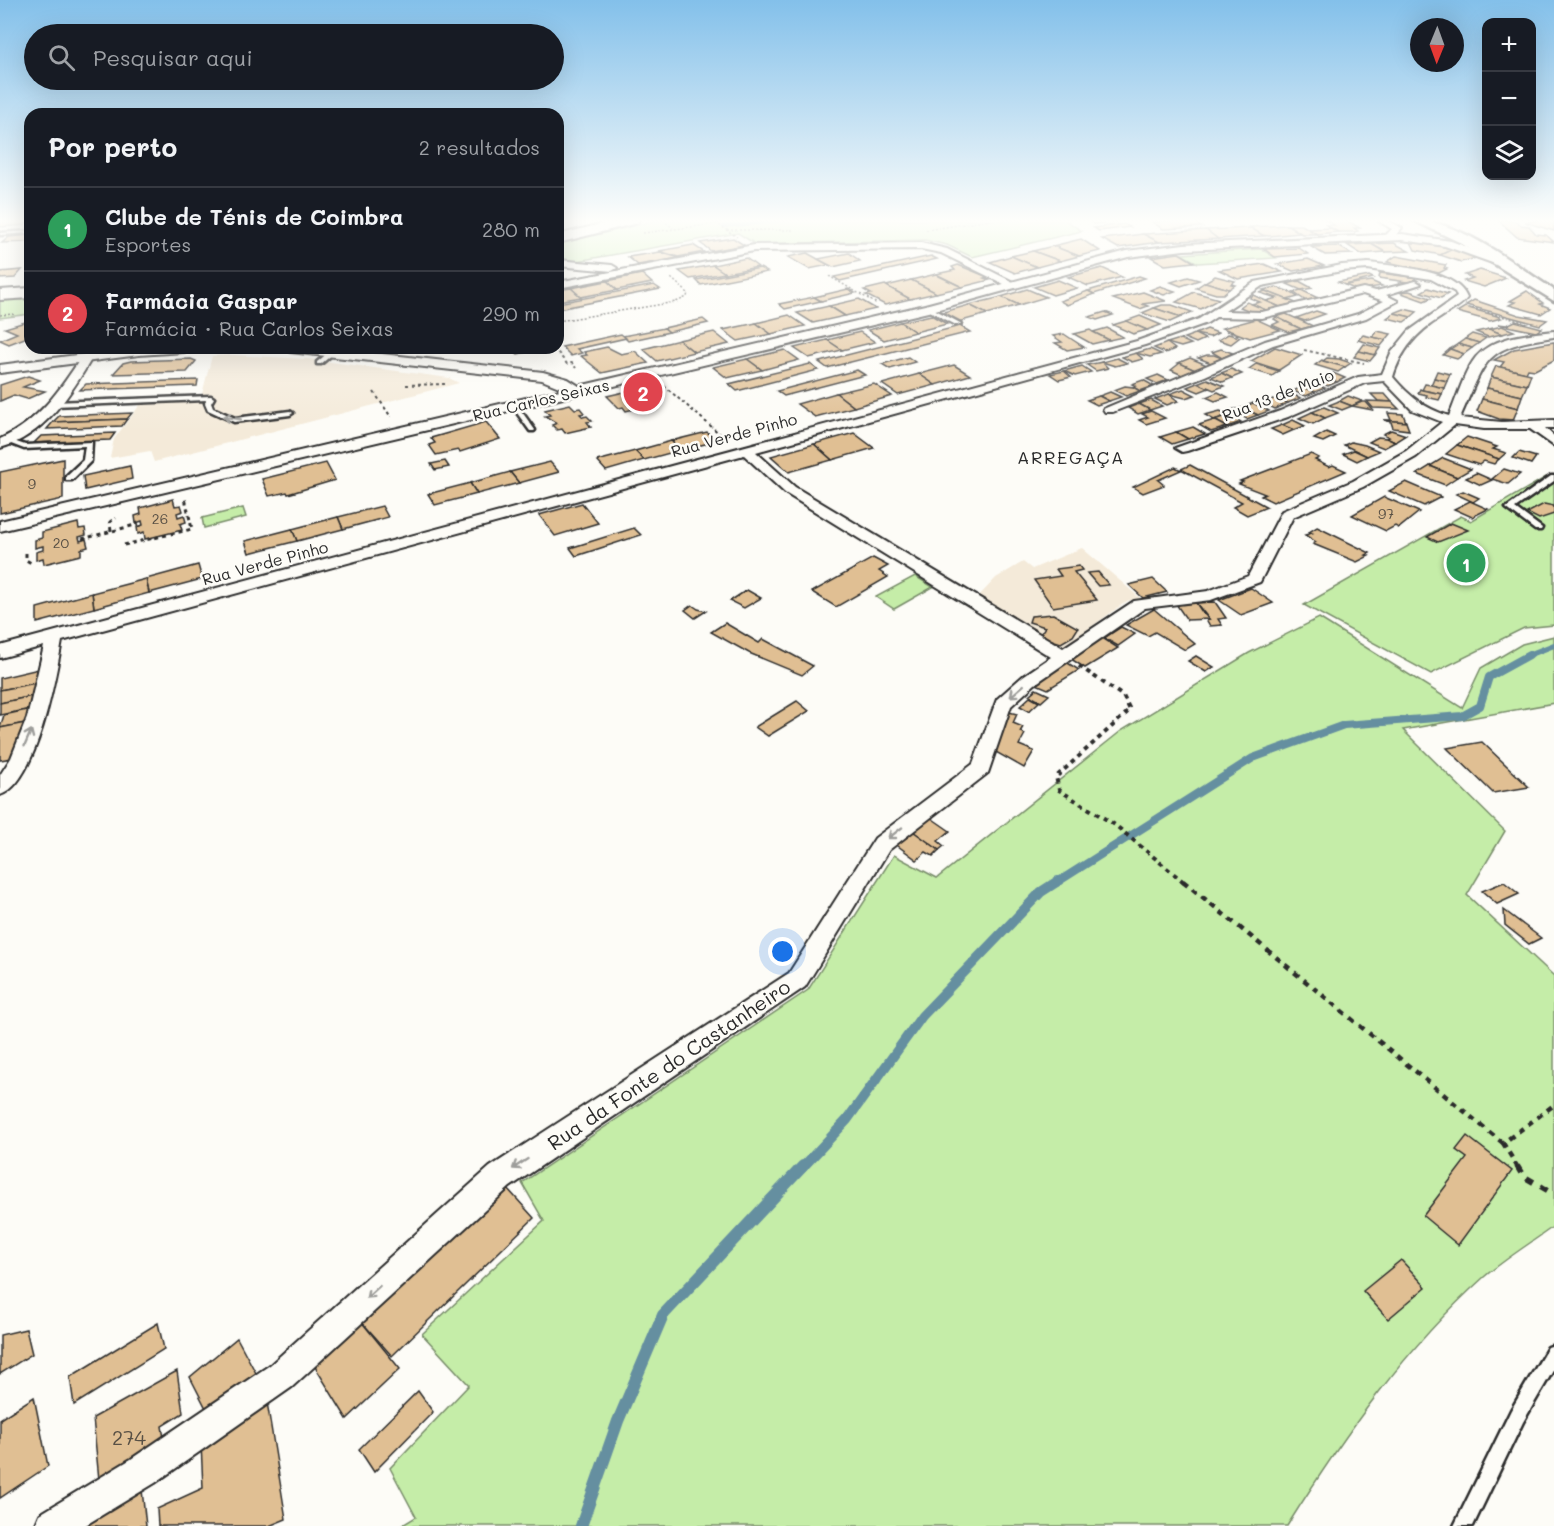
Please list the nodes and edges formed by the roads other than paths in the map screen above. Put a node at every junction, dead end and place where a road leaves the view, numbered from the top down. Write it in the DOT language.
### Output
graph roads {
  1 [pos="991,291"];
  2 [pos="1249,291"];
  3 [pos="1362,291"];
  4 [pos="1364,291"];
  5 [pos="1387,291"];
  6 [pos="1459,291"];
  7 [pos="24,293"];
  8 [pos="1376,294"];
  9 [pos="0,295"];
  10 [pos="928,308"];
  11 [pos="1216,314"];
  12 [pos="957,324"];
  13 [pos="1554,333"];
  14 [pos="108,354"];
  15 [pos="311,354"];
  16 [pos="86,357"];
  17 [pos="0,369"];
  18 [pos="1387,373"];
  19 [pos="577,391"];
  20 [pos="54,404"];
  21 [pos="515,406"];
  22 [pos="1109,409"];
  23 [pos="290,413"];
  24 [pos="1453,420"];
  25 [pos="1554,424"];
  26 [pos="1533,425"];
  27 [pos="532,430"];
  28 [pos="4,442"];
  29 [pos="1554,442"];
  30 [pos="1182,448"];
  31 [pos="742,450"];
  32 [pos="69,478"];
  33 [pos="1554,478"];
  34 [pos="0,526"];
  35 [pos="1538,528"];
  36 [pos="0,633"];
  37 [pos="54,638"];
  38 [pos="5,651"];
  39 [pos="1063,656"];
  40 [pos="0,788"];
  41 [pos="1554,1353"];
  42 [pos="52,1526"];
  43 [pos="1463,1526"];
  1 -- 10 [label="street, Rua Carlos Seixas"];
  2 -- 11 [label="street, Rua Verde Pinho"];
  3 -- 11 [label="street"];
  4 -- 8 [label="street"];
  5 -- 8 [label="street"];
  6 -- 18 [label="street, Rua Verde Pinho"];
  7 -- 9 [label="main road"];
  8 -- 22 [label="street"];
  10 -- 12 [label="lane"];
  10 -- 19 [label="street, Rua Carlos Seixas"];
  11 -- 31 [label="street, Rua Verde Pinho"];
  13 -- 24 [label="street, Rua da Fonte do Castanheiro"];
  14 -- 16 [label="street"];
  15 -- 19 [label="street"];
  16 -- 17 [label="street"];
  16 -- 20 [label="street"];
  18 -- 24 [label="street"];
  18 -- 30 [label="street, Rua 13 de Maio"];
  19 -- 21 [label="street, Rua Carlos Seixas"];
  23 -- 20 [label="lane, one-way"];
  20 -- 28 [label="street"];
  21 -- 27 [label="lane"];
  21 -- 34 [label="street, Rua Carlos Seixas"];
  24 -- 26 [label="street"];
  24 -- 39 [label="street, Rua da Fonte do Castanheiro"];
  25 -- 26 [label="street"];
  26 -- 29 [label="street"];
  28 -- 32 [label="lane"];
  31 -- 37 [label="street, Rua Verde Pinho"];
  31 -- 39 [label="street"];
  33 -- 35 [label="lane"];
  36 -- 38 [label="street"];
  37 -- 38 [label="street, Rua Verde Pinho"];
  40 -- 37 [label="street, one-way"];
  39 -- 42 [label="street, Rua da Fonte do Castanheiro, one-way"];
  41 -- 43 [label="lane"];
}
